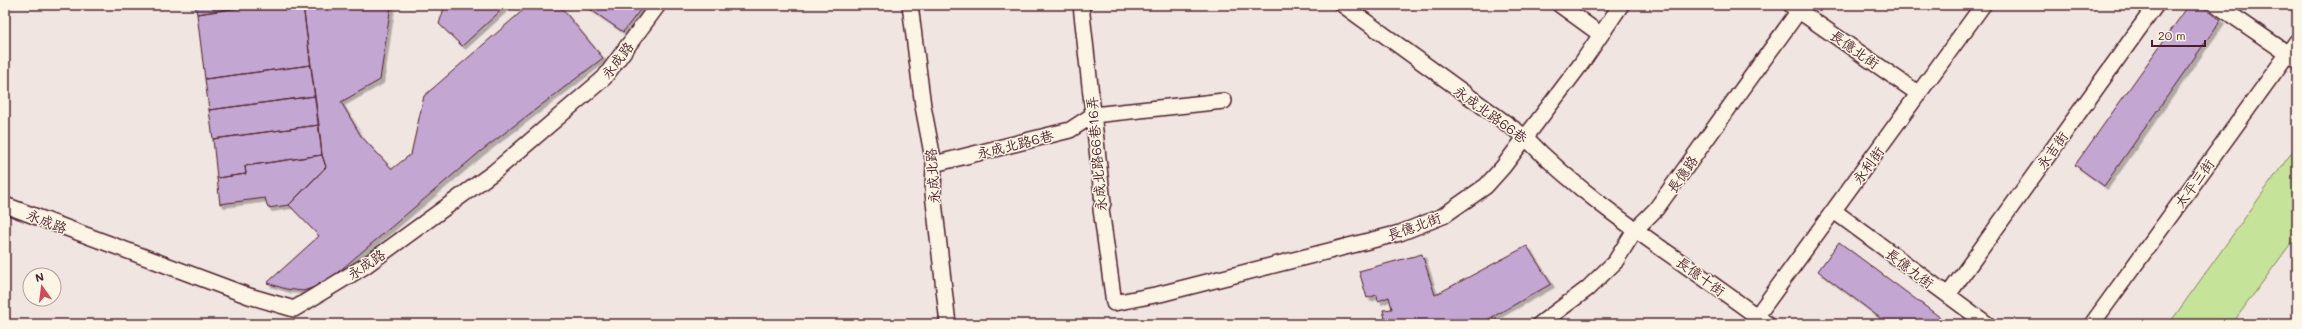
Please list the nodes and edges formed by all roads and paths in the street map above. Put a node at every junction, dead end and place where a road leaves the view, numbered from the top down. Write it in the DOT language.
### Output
graph roads {
  1 [pos="658,5"];
  2 [pos="910,5"];
  3 [pos="1081,5"];
  4 [pos="1343,5"];
  5 [pos="1560,5"];
  6 [pos="1621,5"];
  7 [pos="1983,5"];
  8 [pos="2156,5"];
  9 [pos="2217,5"];
  10 [pos="1798,7"];
  11 [pos="1600,34"];
  12 [pos="2297,41"];
  13 [pos="2292,57"];
  14 [pos="1919,94"];
  15 [pos="1224,101"];
  16 [pos="1093,115"];
  17 [pos="1525,137"];
  18 [pos="934,164"];
  19 [pos="5,205"];
  20 [pos="1834,211"];
  21 [pos="1635,230"];
  22 [pos="1948,295"];
  23 [pos="1114,303"];
  24 [pos="1758,321"];
  25 [pos="948,324"];
  26 [pos="1540,324"];
  27 [pos="1987,324"];
  28 [pos="2092,324"];
  1 -- 19 [label="street, 永成路"];
  2 -- 18 [label="street, 永成北路"];
  3 -- 16 [label="street, 永成北路66巷16弄"];
  4 -- 17 [label="street, 永成北路66巷"];
  5 -- 11 [label="street"];
  6 -- 11 [label="street, 長億北街"];
  7 -- 14 [label="street, 永利街"];
  8 -- 22 [label="street, 永吉街"];
  9 -- 13 [label="street"];
  10 -- 14 [label="street, 長億北街"];
  10 -- 21 [label="street, 長億路"];
  11 -- 17 [label="street, 長億北街"];
  12 -- 13 [label="street, 太平三街"];
  13 -- 28 [label="street, 太平三街"];
  14 -- 20 [label="street, 永利街"];
  15 -- 16 [label="street"];
  16 -- 18 [label="street, 永成北路6巷"];
  16 -- 23 [label="street, 永成北路66巷16弄"];
  17 -- 21 [label="street, 永成北路66巷"];
  17 -- 23 [label="street, 長億北街"];
  18 -- 25 [label="street, 永成北路"];
  20 -- 22 [label="street, 長億九街"];
  20 -- 24 [label="street, 永利街"];
  21 -- 24 [label="street, 長億十街"];
  21 -- 26 [label="street, 長億路"];
  22 -- 27 [label="street, 長億九街"];
}
